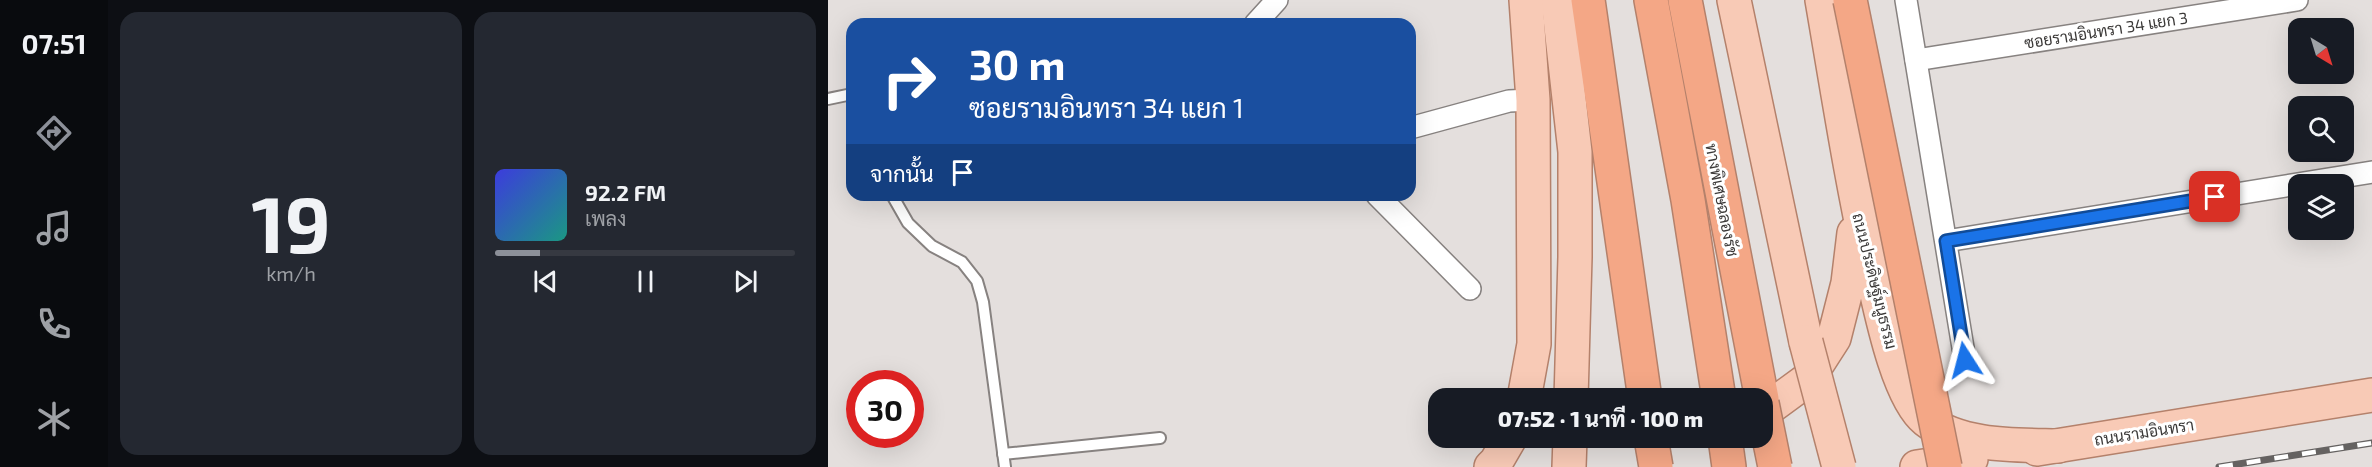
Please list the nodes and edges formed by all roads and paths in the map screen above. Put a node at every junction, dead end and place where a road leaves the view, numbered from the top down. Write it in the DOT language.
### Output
graph roads {
  1 [pos="1277,0"];
  2 [pos="1526,0"];
  3 [pos="1558,0"];
  4 [pos="1588,0"];
  5 [pos="1651,0"];
  6 [pos="1685,0"];
  7 [pos="1734,0"];
  8 [pos="1822,0"];
  9 [pos="1850,0"];
  10 [pos="1906,0"];
  11 [pos="2297,0"];
  12 [pos="1260,18"];
  13 [pos="1916,60"];
  14 [pos="846,95"];
  15 [pos="828,99"];
  16 [pos="1533,100"];
  17 [pos="1416,126"];
  18 [pos="2372,172"];
  19 [pos="895,201"];
  20 [pos="1383,201"];
  21 [pos="1857,208"];
  22 [pos="1946,241"];
  23 [pos="1470,289"];
  24 [pos="1534,344"];
  25 [pos="1965,360"];
  26 [pos="1526,388"];
  27 [pos="1560,388"];
  28 [pos="1571,388"];
  29 [pos="1644,388"];
  30 [pos="1717,388"];
  31 [pos="1760,388"];
  32 [pos="2372,395"];
  33 [pos="1773,405"];
  34 [pos="1160,438"];
  35 [pos="2058,446"];
  36 [pos="1504,448"];
  37 [pos="1570,448"];
  38 [pos="1653,448"];
  39 [pos="1727,448"];
  40 [pos="1771,448"];
  41 [pos="1003,454"];
  42 [pos="1005,467"];
  43 [pos="1491,467"];
  44 [pos="1569,467"];
  45 [pos="1656,467"];
  46 [pos="1730,467"];
  47 [pos="1775,467"];
  48 [pos="1839,467"];
  49 [pos="1917,467"];
  50 [pos="1945,467"];
  1 -- 12 [label="street"];
  2 -- 16 [label="main road"];
  3 -- 28 [label="main road"];
  4 -- 29 [label="highway"];
  5 -- 30 [label="highway, ทางพิเศษฉลองรัช"];
  6 -- 31 [label="highway, ทางพิเศษฉลองรัช"];
  7 -- 48 [label="main road, bridge"];
  8 -- 21 [label="main road, ถนนประดิษฐ์มนูธรรม"];
  9 -- 50 [label="highway, bridge"];
  10 -- 13 [label="street"];
  11 -- 13 [label="street, ซอยรามอินทรา 34 แยก 3"];
  13 -- 22 [label="street"];
  14 -- 15 [label="lane"];
  16 -- 17 [label="street"];
  16 -- 24 [label="main road"];
  18 -- 22 [label="street"];
  19 -- 41 [label="lane"];
  20 -- 23 [label="street"];
  21 -- 33 [label="main road"];
  21 -- 35 [label="main road, ถนนประดิษฐ์มนูธรรม"];
  22 -- 25 [label="street"];
  24 -- 26 [label="main road"];
  24 -- 27 [label="main road"];
  32 -- 35 [label="main road, ถนนรามอินทรา"];
  34 -- 41 [label="lane"];
  35 -- 49 [label="main road, ถนนรามอินทรา"];
  36 -- 43 [label="main road"];
  37 -- 44 [label="main road"];
  38 -- 45 [label="highway, bridge"];
  39 -- 46 [label="highway"];
  40 -- 47 [label="highway, bridge"];
  41 -- 42 [label="lane"];
}
